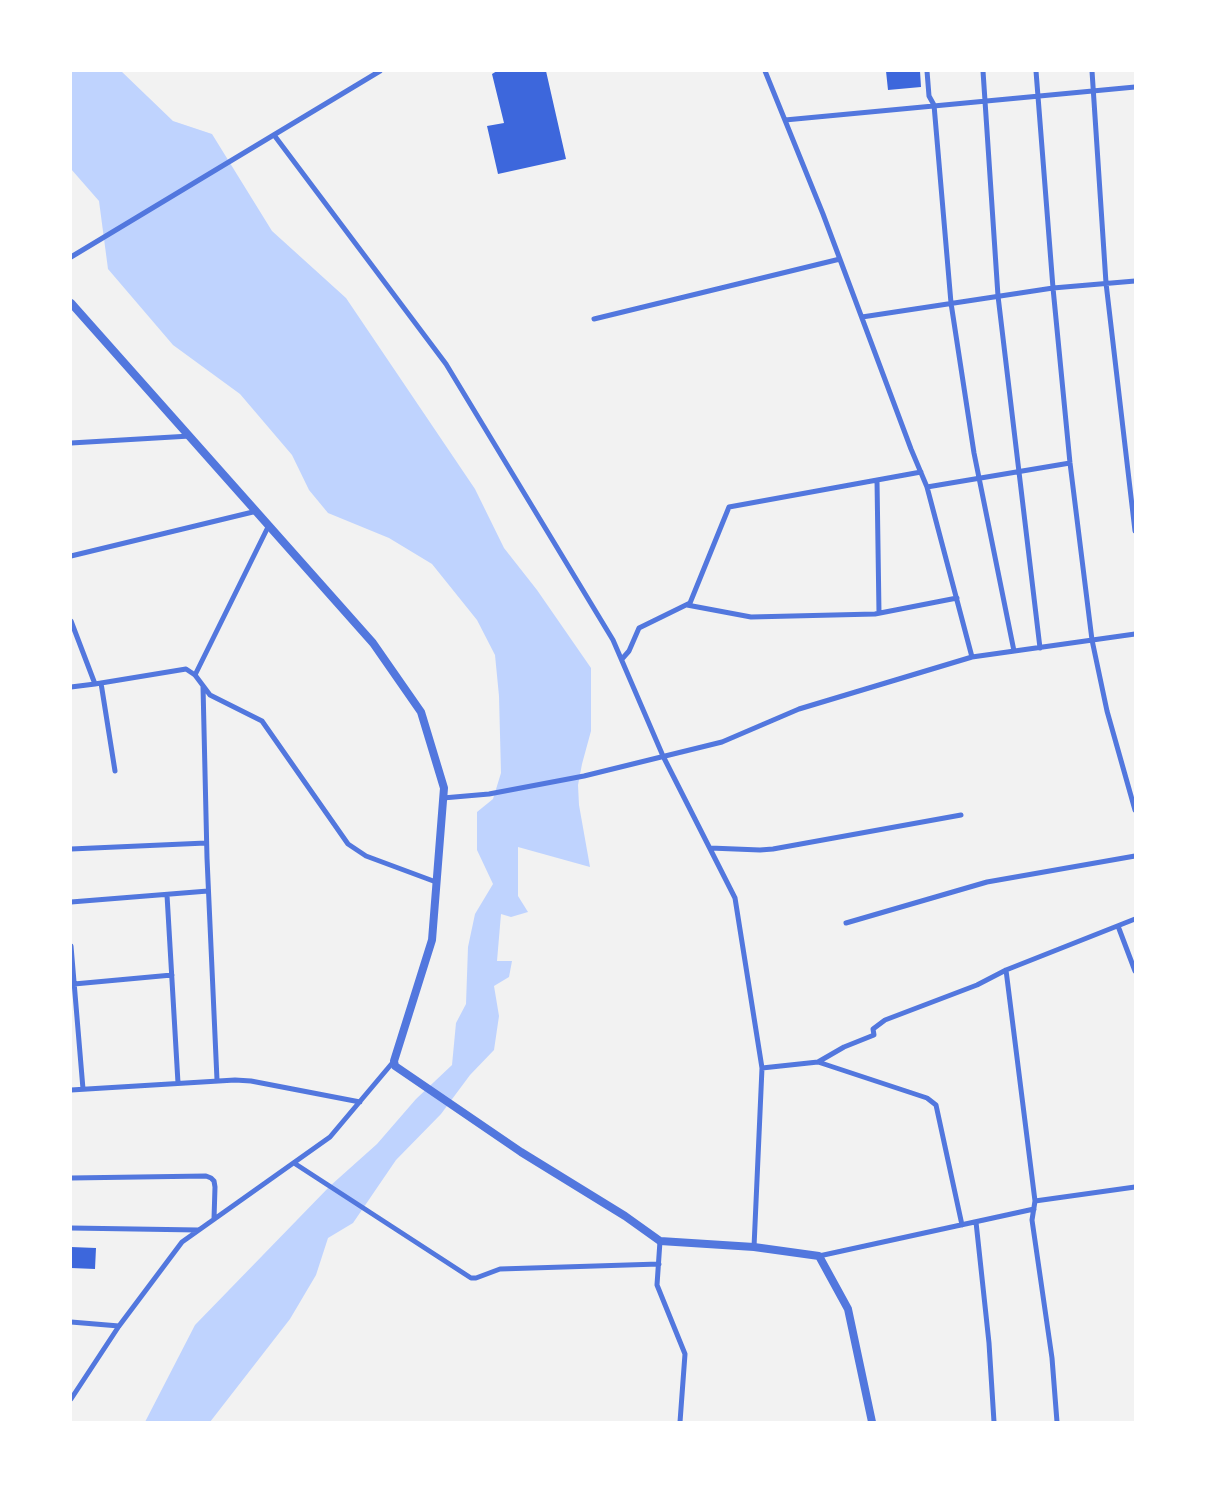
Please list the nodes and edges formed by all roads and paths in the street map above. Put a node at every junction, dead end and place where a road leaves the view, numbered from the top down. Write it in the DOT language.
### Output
graph roads {
  1 [pos="380,71"];
  2 [pos="765,71"];
  3 [pos="927,71"];
  4 [pos="982,71"];
  5 [pos="1036,71"];
  6 [pos="1092,71"];
  7 [pos="1135,87"];
  8 [pos="1094,90"];
  9 [pos="1038,96"];
  10 [pos="985,101"];
  11 [pos="934,104"];
  12 [pos="785,120"];
  13 [pos="274,135"];
  14 [pos="71,257"];
  15 [pos="840,259"];
  16 [pos="1135,281"];
  17 [pos="1106,284"];
  18 [pos="1052,288"];
  19 [pos="998,296"];
  20 [pos="951,302"];
  21 [pos="71,303"];
  22 [pos="862,317"];
  23 [pos="594,319"];
  24 [pos="190,436"];
  25 [pos="71,443"];
  26 [pos="1070,463"];
  27 [pos="921,472"];
  28 [pos="1019,472"];
  29 [pos="979,478"];
  30 [pos="877,480"];
  31 [pos="927,487"];
  32 [pos="257,511"];
  33 [pos="269,524"];
  34 [pos="1135,531"];
  35 [pos="71,556"];
  36 [pos="957,598"];
  37 [pos="686,605"];
  38 [pos="879,613"];
  39 [pos="71,621"];
  40 [pos="1135,634"];
  41 [pos="1092,640"];
  42 [pos="1040,648"];
  43 [pos="1014,651"];
  44 [pos="972,657"];
  45 [pos="622,659"];
  46 [pos="194,675"];
  47 [pos="98,684"];
  48 [pos="203,686"];
  49 [pos="71,687"];
  50 [pos="663,756"];
  51 [pos="115,771"];
  52 [pos="444,798"];
  53 [pos="1135,810"];
  54 [pos="961,815"];
  55 [pos="206,843"];
  56 [pos="710,848"];
  57 [pos="71,849"];
  58 [pos="1135,856"];
  59 [pos="436,882"];
  60 [pos="208,892"];
  61 [pos="167,895"];
  62 [pos="71,902"];
  63 [pos="1135,919"];
  64 [pos="846,923"];
  65 [pos="1118,926"];
  66 [pos="71,946"];
  67 [pos="1006,970"];
  68 [pos="1135,971"];
  69 [pos="172,975"];
  70 [pos="74,984"];
  71 [pos="818,1062"];
  72 [pos="394,1064"];
  73 [pos="762,1068"];
  74 [pos="216,1080"];
  75 [pos="178,1083"];
  76 [pos="84,1089"];
  77 [pos="71,1090"];
  78 [pos="360,1102"];
  79 [pos="294,1163"];
  80 [pos="71,1178"];
  81 [pos="1135,1186"];
  82 [pos="1035,1201"];
  83 [pos="1034,1209"];
  84 [pos="214,1219"];
  85 [pos="976,1222"];
  86 [pos="962,1225"];
  87 [pos="71,1228"];
  88 [pos="198,1230"];
  89 [pos="660,1241"];
  90 [pos="754,1247"];
  91 [pos="819,1256"];
  92 [pos="659,1264"];
  93 [pos="71,1322"];
  94 [pos="118,1326"];
  95 [pos="71,1399"];
  96 [pos="680,1422"];
  97 [pos="872,1422"];
  98 [pos="994,1422"];
  99 [pos="1057,1422"];
  1 -- 13 [label="street"];
  2 -- 12 [label="street"];
  3 -- 11 [label="street"];
  4 -- 10 [label="street"];
  5 -- 9 [label="street"];
  6 -- 8 [label="street"];
  7 -- 8 [label="street"];
  8 -- 9 [label="street"];
  8 -- 17 [label="street"];
  9 -- 10 [label="street"];
  9 -- 18 [label="street"];
  10 -- 11 [label="street"];
  10 -- 19 [label="street"];
  11 -- 12 [label="street"];
  11 -- 20 [label="street"];
  12 -- 15 [label="street"];
  13 -- 14 [label="street"];
  13 -- 45 [label="street"];
  15 -- 22 [label="street"];
  15 -- 23 [label="street"];
  16 -- 17 [label="street"];
  17 -- 18 [label="street"];
  17 -- 34 [label="street"];
  18 -- 19 [label="street"];
  18 -- 26 [label="street"];
  19 -- 20 [label="street"];
  19 -- 28 [label="street"];
  20 -- 22 [label="street"];
  20 -- 29 [label="street"];
  21 -- 24 [label="street"];
  22 -- 27 [label="street"];
  24 -- 25 [label="street"];
  24 -- 32 [label="street"];
  26 -- 28 [label="street"];
  26 -- 41 [label="street"];
  27 -- 30 [label="street"];
  27 -- 31 [label="street"];
  28 -- 29 [label="street"];
  28 -- 42 [label="street"];
  29 -- 31 [label="street"];
  29 -- 43 [label="street"];
  30 -- 37 [label="street"];
  30 -- 38 [label="street"];
  31 -- 36 [label="street"];
  32 -- 33 [label="street"];
  32 -- 35 [label="street"];
  33 -- 46 [label="street"];
  33 -- 52 [label="street"];
  36 -- 38 [label="street"];
  36 -- 44 [label="street"];
  37 -- 38 [label="street"];
  37 -- 45 [label="street"];
  39 -- 47 [label="street"];
  40 -- 41 [label="street"];
  41 -- 42 [label="street"];
  41 -- 53 [label="street"];
  42 -- 43 [label="street"];
  43 -- 44 [label="street"];
  44 -- 50 [label="street"];
  45 -- 50 [label="street"];
  46 -- 47 [label="street"];
  46 -- 48 [label="street"];
  47 -- 49 [label="street"];
  47 -- 51 [label="street"];
  48 -- 55 [label="street"];
  48 -- 59 [label="street"];
  50 -- 52 [label="street"];
  50 -- 56 [label="street"];
  52 -- 59 [label="street"];
  54 -- 56 [label="street"];
  55 -- 57 [label="street"];
  55 -- 60 [label="street"];
  56 -- 73 [label="street"];
  58 -- 64 [label="street"];
  59 -- 72 [label="street"];
  60 -- 61 [label="street"];
  60 -- 74 [label="street"];
  61 -- 62 [label="street"];
  61 -- 69 [label="street"];
  63 -- 65 [label="street"];
  65 -- 67 [label="street"];
  65 -- 68 [label="street"];
  66 -- 70 [label="street"];
  67 -- 71 [label="street"];
  67 -- 82 [label="street"];
  69 -- 70 [label="street"];
  69 -- 75 [label="street"];
  70 -- 76 [label="street"];
  71 -- 73 [label="street"];
  71 -- 86 [label="street"];
  72 -- 78 [label="street"];
  72 -- 89 [label="street"];
  73 -- 90 [label="street"];
  74 -- 75 [label="street"];
  74 -- 78 [label="street"];
  75 -- 76 [label="street"];
  76 -- 77 [label="street"];
  78 -- 79 [label="street"];
  79 -- 84 [label="street"];
  79 -- 92 [label="street"];
  80 -- 84 [label="street"];
  81 -- 82 [label="street"];
  82 -- 83 [label="street"];
  83 -- 85 [label="street"];
  83 -- 99 [label="street"];
  84 -- 88 [label="street"];
  85 -- 86 [label="street"];
  85 -- 98 [label="street"];
  86 -- 91 [label="street"];
  87 -- 88 [label="street"];
  88 -- 94 [label="street"];
  89 -- 90 [label="street"];
  89 -- 92 [label="street"];
  90 -- 91 [label="street"];
  91 -- 97 [label="street"];
  92 -- 96 [label="street"];
  93 -- 94 [label="street"];
  94 -- 95 [label="street"];
}
